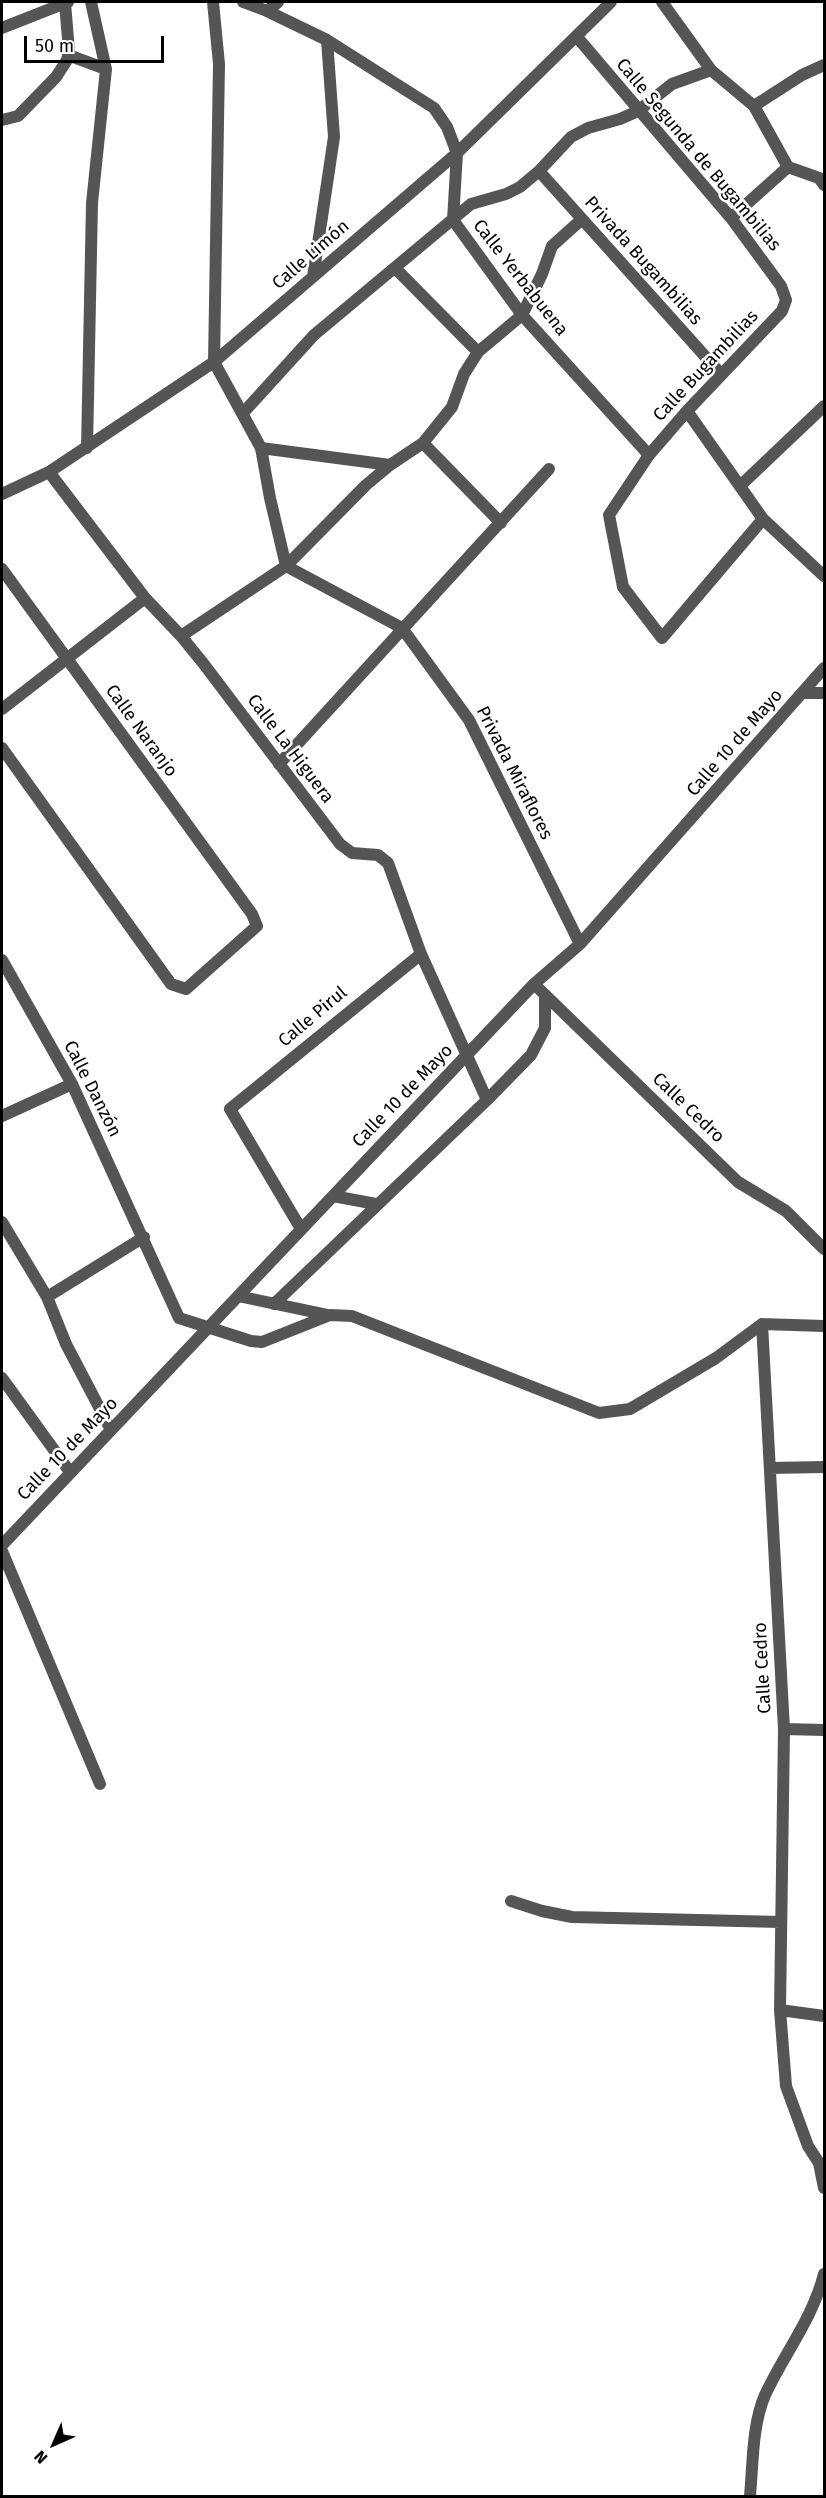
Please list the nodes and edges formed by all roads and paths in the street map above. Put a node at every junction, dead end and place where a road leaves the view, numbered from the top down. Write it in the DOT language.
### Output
graph roads {
  1 [pos="66,2"];
  2 [pos="91,2"];
  3 [pos="213,2"];
  4 [pos="243,2"];
  5 [pos="278,2"];
  6 [pos="611,2"];
  7 [pos="662,2"];
  8 [pos="267,11"];
  9 [pos="2,28"];
  10 [pos="577,37"];
  11 [pos="327,40"];
  12 [pos="68,55"];
  13 [pos="825,65"];
  14 [pos="106,69"];
  15 [pos="711,70"];
  16 [pos="754,106"];
  17 [pos="638,111"];
  18 [pos="2,120"];
  19 [pos="457,153"];
  20 [pos="788,167"];
  21 [pos="539,171"];
  22 [pos="825,185"];
  23 [pos="731,218"];
  24 [pos="453,220"];
  25 [pos="581,220"];
  26 [pos="395,268"];
  27 [pos="313,277"];
  28 [pos="786,300"];
  29 [pos="522,315"];
  30 [pos="478,352"];
  31 [pos="214,362"];
  32 [pos="722,374"];
  33 [pos="825,406"];
  34 [pos="687,411"];
  35 [pos="243,413"];
  36 [pos="423,443"];
  37 [pos="87,448"];
  38 [pos="261,448"];
  39 [pos="649,455"];
  40 [pos="390,465"];
  41 [pos="549,468"];
  42 [pos="49,472"];
  43 [pos="740,486"];
  44 [pos="2,494"];
  45 [pos="763,519"];
  46 [pos="501,523"];
  47 [pos="286,566"];
  48 [pos="2,569"];
  49 [pos="825,576"];
  50 [pos="144,598"];
  51 [pos="402,628"];
  52 [pos="181,636"];
  53 [pos="66,658"];
  54 [pos="825,668"];
  55 [pos="802,693"];
  56 [pos="825,693"];
  57 [pos="2,709"];
  58 [pos="2,748"];
  59 [pos="279,764"];
  60 [pos="579,944"];
  61 [pos="422,954"];
  62 [pos="2,960"];
  63 [pos="534,984"];
  64 [pos="545,995"];
  65 [pos="467,1054"];
  66 [pos="72,1084"];
  67 [pos="487,1100"];
  68 [pos="2,1116"];
  69 [pos="333,1196"];
  70 [pos="376,1204"];
  71 [pos="2,1221"];
  72 [pos="301,1229"];
  73 [pos="144,1237"];
  74 [pos="825,1249"];
  75 [pos="238,1296"];
  76 [pos="47,1297"];
  77 [pos="274,1304"];
  78 [pos="330,1315"];
  79 [pos="762,1324"];
  80 [pos="825,1326"];
  81 [pos="207,1329"];
  82 [pos="2,1378"];
  83 [pos="111,1430"];
  84 [pos="825,1467"];
  85 [pos="770,1468"];
  86 [pos="70,1472"];
  87 [pos="2,1545"];
  88 [pos="2,1551"];
  89 [pos="784,1730"];
  90 [pos="825,1730"];
  91 [pos="100,1784"];
  92 [pos="511,1901"];
  93 [pos="781,1922"];
  94 [pos="780,2010"];
  95 [pos="825,2016"];
  96 [pos="823,2174"];
  97 [pos="825,2188"];
  98 [pos="825,2274"];
  99 [pos="750,2496"];
  1 -- 9 [label="street"];
  1 -- 12 [label="street"];
  2 -- 14 [label="street"];
  3 -- 31 [label="street"];
  4 -- 8 [label="street"];
  5 -- 8 [label="street"];
  6 -- 10 [label="street, Calle Limón"];
  7 -- 15 [label="street"];
  8 -- 11 [label="street, Calle Yerbabuena"];
  10 -- 17 [label="street, Calle Segunda de Bugambilias"];
  10 -- 19 [label="street, Calle Limón"];
  11 -- 19 [label="street, Calle Yerbabuena"];
  11 -- 27 [label="street"];
  12 -- 14 [label="street"];
  12 -- 18 [label="street"];
  13 -- 16 [label="street"];
  14 -- 37 [label="street"];
  15 -- 16 [label="street"];
  15 -- 17 [label="street"];
  16 -- 20 [label="street"];
  17 -- 21 [label="street"];
  17 -- 23 [label="street, Calle Segunda de Bugambilias"];
  19 -- 24 [label="street, Calle Yerbabuena"];
  19 -- 27 [label="street, Calle Limón"];
  20 -- 22 [label="street"];
  20 -- 23 [label="street"];
  21 -- 24 [label="street"];
  21 -- 25 [label="street, Privada Bugambilias"];
  23 -- 28 [label="street, Calle Segunda de Bugambilias"];
  24 -- 26 [label="street"];
  24 -- 29 [label="street, Calle Yerbabuena"];
  25 -- 29 [label="street"];
  25 -- 32 [label="street, Privada Bugambilias"];
  26 -- 30 [label="street"];
  26 -- 35 [label="street"];
  27 -- 31 [label="street, Calle Limón"];
  28 -- 32 [label="street, Calle Bugambilias"];
  29 -- 30 [label="street"];
  29 -- 39 [label="street, Calle Yerbabuena"];
  30 -- 36 [label="street"];
  31 -- 35 [label="street"];
  31 -- 37 [label="street, Calle Limón"];
  32 -- 34 [label="street, Calle Bugambilias"];
  33 -- 43 [label="street"];
  34 -- 39 [label="street, Calle Bugambilias"];
  34 -- 43 [label="street"];
  35 -- 38 [label="street"];
  36 -- 40 [label="street"];
  36 -- 46 [label="street"];
  37 -- 42 [label="street, Calle Limón"];
  38 -- 40 [label="street"];
  38 -- 47 [label="street"];
  39 -- 45 [label="street, Calle Bugambilias"];
  40 -- 47 [label="street"];
  41 -- 46 [label="street"];
  42 -- 44 [label="street, Calle Limón"];
  42 -- 50 [label="street, Calle La Higuera"];
  43 -- 45 [label="street"];
  45 -- 49 [label="street"];
  46 -- 51 [label="street"];
  47 -- 51 [label="street"];
  47 -- 52 [label="street"];
  48 -- 53 [label="street, Calle Naranjo"];
  50 -- 52 [label="street, Calle La Higuera"];
  50 -- 53 [label="street"];
  51 -- 59 [label="street"];
  51 -- 60 [label="street, Privada Miraflores"];
  52 -- 59 [label="street, Calle La Higuera"];
  53 -- 57 [label="street"];
  53 -- 58 [label="street, Calle Naranjo"];
  54 -- 55 [label="street, Calle 10 de Mayo"];
  55 -- 56 [label="street"];
  55 -- 60 [label="street, Calle 10 de Mayo"];
  59 -- 61 [label="street, Calle La Higuera"];
  60 -- 63 [label="street, Calle 10 de Mayo"];
  61 -- 65 [label="street, Calle La Higuera"];
  61 -- 72 [label="street, Calle Pirul"];
  62 -- 66 [label="street, Calle Danzón"];
  63 -- 64 [label="street, Calle Cedro"];
  63 -- 65 [label="street, Calle 10 de Mayo"];
  64 -- 67 [label="street"];
  64 -- 74 [label="street, Calle Cedro"];
  65 -- 67 [label="street, Calle La Higuera"];
  65 -- 69 [label="street, Calle 10 de Mayo"];
  66 -- 68 [label="street"];
  66 -- 73 [label="street, Calle Danzón"];
  67 -- 70 [label="street"];
  69 -- 70 [label="street"];
  69 -- 72 [label="street, Calle 10 de Mayo"];
  70 -- 77 [label="street"];
  71 -- 76 [label="street"];
  72 -- 75 [label="street, Calle 10 de Mayo"];
  73 -- 76 [label="street"];
  73 -- 81 [label="street, Calle Danzón"];
  75 -- 77 [label="street"];
  75 -- 81 [label="street, Calle 10 de Mayo"];
  76 -- 83 [label="street"];
  77 -- 78 [label="street"];
  78 -- 79 [label="street"];
  78 -- 81 [label="street, Calle Danzón"];
  79 -- 80 [label="street"];
  79 -- 85 [label="street, Calle Cedro"];
  81 -- 83 [label="street, Calle 10 de Mayo"];
  82 -- 86 [label="street"];
  83 -- 86 [label="street, Calle 10 de Mayo"];
  84 -- 85 [label="street"];
  85 -- 89 [label="street, Calle Cedro"];
  86 -- 87 [label="street, Calle 10 de Mayo"];
  88 -- 91 [label="street"];
  89 -- 90 [label="street"];
  89 -- 93 [label="street, Calle Cedro"];
  92 -- 93 [label="street"];
  93 -- 94 [label="street, Calle Cedro"];
  94 -- 95 [label="street"];
  94 -- 96 [label="street, Calle Cedro"];
  96 -- 97 [label="street, Calle Cedro"];
  98 -- 99 [label="street"];
}
